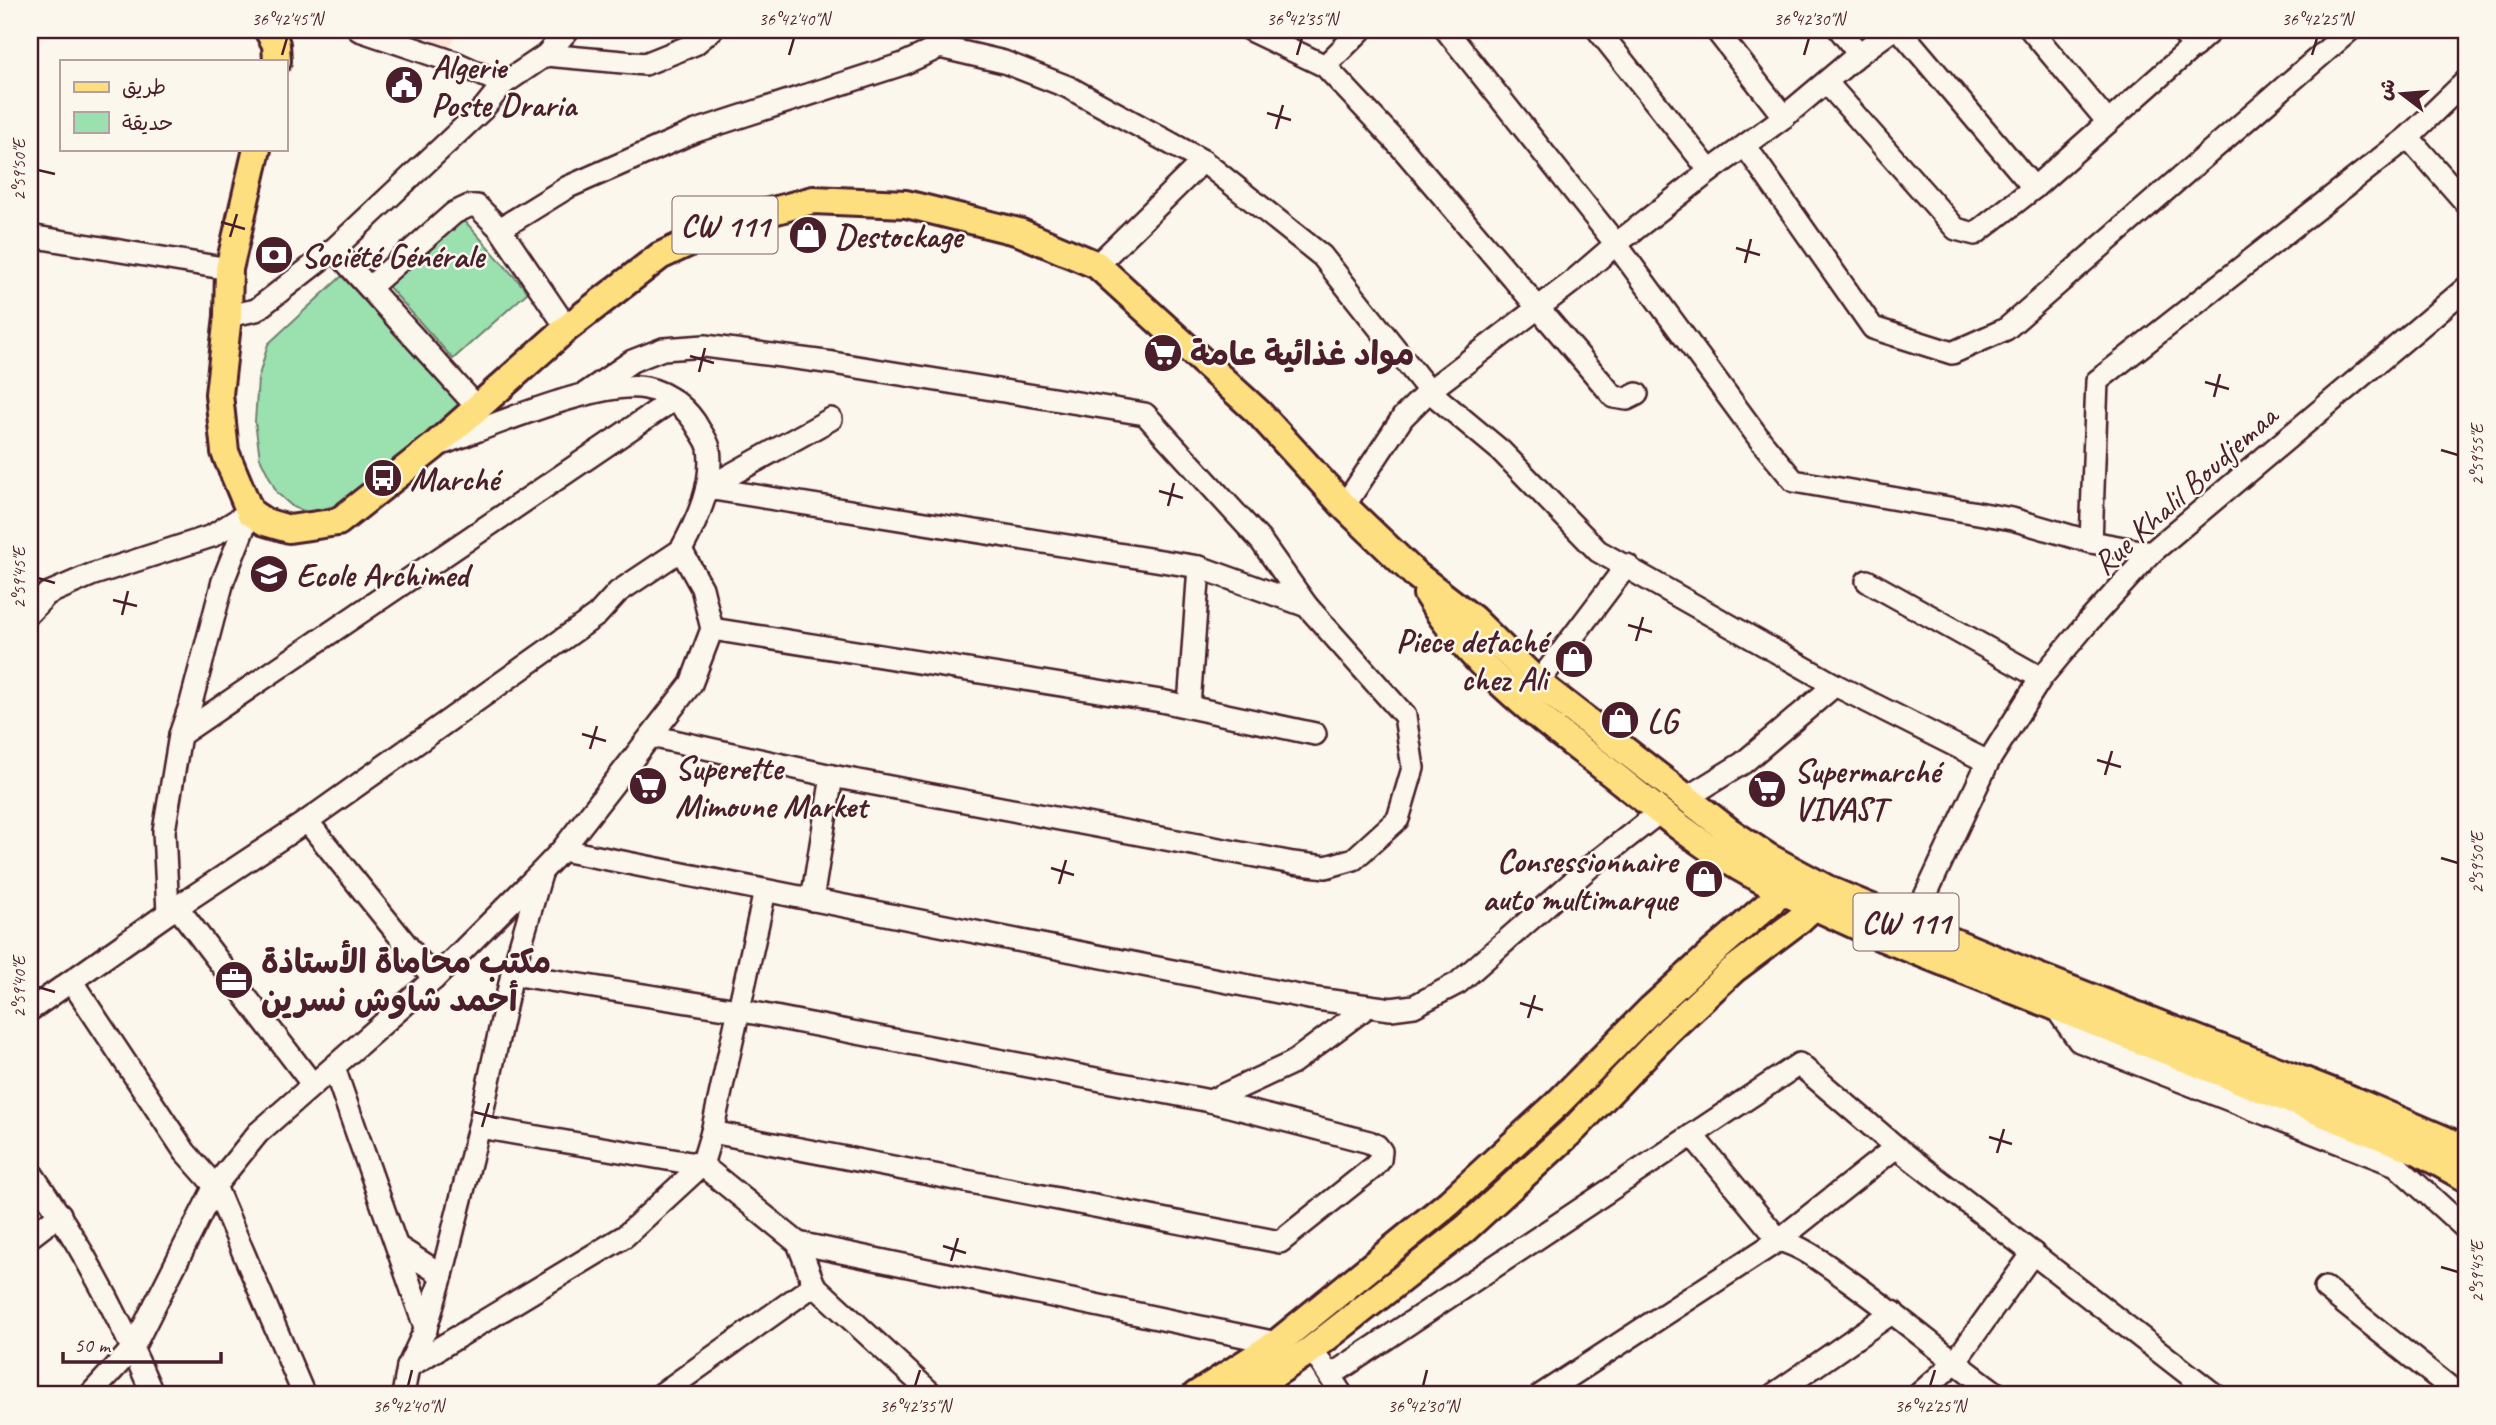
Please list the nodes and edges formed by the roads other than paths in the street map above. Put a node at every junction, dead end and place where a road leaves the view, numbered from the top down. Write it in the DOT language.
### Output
graph roads {
  1 [pos="268,30"];
  2 [pos="359,30"];
  3 [pos="568,30"];
  4 [pos="712,30"];
  5 [pos="1250,30"];
  6 [pos="1361,30"];
  7 [pos="1598,30"];
  8 [pos="1716,30"];
  9 [pos="1840,30"];
  10 [pos="1892,30"];
  11 [pos="1900,30"];
  12 [pos="2031,30"];
  13 [pos="2180,30"];
  14 [pos="2213,30"];
  15 [pos="2350,30"];
  16 [pos="1452,32"];
  17 [pos="934,38"];
  18 [pos="2195,46"];
  19 [pos="1859,54"];
  20 [pos="546,55"];
  21 [pos="277,60"];
  22 [pos="1325,66"];
  23 [pos="2466,81"];
  24 [pos="1826,82"];
  25 [pos="503,84"];
  26 [pos="1784,117"];
  27 [pos="2108,122"];
  28 [pos="2408,137"];
  29 [pos="1745,147"];
  30 [pos="257,150"];
  31 [pos="1203,161"];
  32 [pos="1710,171"];
  33 [pos="2034,188"];
  34 [pos="2466,203"];
  35 [pos="500,229"];
  36 [pos="30,236"];
  37 [pos="1616,244"];
  38 [pos="334,248"];
  39 [pos="1097,265"];
  40 [pos="229,269"];
  41 [pos="370,287"];
  42 [pos="2466,288"];
  43 [pos="1538,307"];
  44 [pos="228,316"];
  45 [pos="567,328"];
  46 [pos="1429,391"];
  47 [pos="586,393"];
  48 [pos="1637,394"];
  49 [pos="673,400"];
  50 [pos="477,407"];
  51 [pos="831,419"];
  52 [pos="433,447"];
  53 [pos="707,488"];
  54 [pos="1344,506"];
  55 [pos="250,512"];
  56 [pos="2091,542"];
  57 [pos="681,550"];
  58 [pos="2151,553"];
  59 [pos="1627,565"];
  60 [pos="1199,567"];
  61 [pos="1415,575"];
  62 [pos="1867,581"];
  63 [pos="1307,606"];
  64 [pos="30,611"];
  65 [pos="712,629"];
  66 [pos="2041,678"];
  67 [pos="1538,683"];
  68 [pos="1836,685"];
  69 [pos="1189,706"];
  70 [pos="1315,734"];
  71 [pos="180,735"];
  72 [pos="651,736"];
  73 [pos="1988,762"];
  74 [pos="832,776"];
  75 [pos="1686,798"];
  76 [pos="1661,811"];
  77 [pos="307,821"];
  78 [pos="562,850"];
  79 [pos="541,872"];
  80 [pos="1787,881"];
  81 [pos="765,891"];
  82 [pos="1823,899"];
  83 [pos="812,901"];
  84 [pos="173,911"];
  85 [pos="1907,935"];
  86 [pos="512,974"];
  87 [pos="434,979"];
  88 [pos="72,982"];
  89 [pos="1367,1007"];
  90 [pos="2055,1007"];
  91 [pos="30,1010"];
  92 [pos="738,1010"];
  93 [pos="334,1068"];
  94 [pos="313,1085"];
  95 [pos="1210,1101"];
  96 [pos="479,1127"];
  97 [pos="712,1132"];
  98 [pos="1692,1135"];
  99 [pos="2390,1140"];
  100 [pos="1896,1147"];
  101 [pos="2466,1149"];
  102 [pos="702,1165"];
  103 [pos="30,1171"];
  104 [pos="2466,1178"];
  105 [pos="215,1186"];
  106 [pos="60,1214"];
  107 [pos="2466,1218"];
  108 [pos="2466,1229"];
  109 [pos="30,1237"];
  110 [pos="1779,1240"];
  111 [pos="798,1243"];
  112 [pos="398,1247"];
  113 [pos="2033,1253"];
  114 [pos="442,1275"];
  115 [pos="814,1285"];
  116 [pos="2325,1288"];
  117 [pos="1893,1312"];
  118 [pos="426,1328"];
  119 [pos="1277,1343"];
  120 [pos="133,1348"];
  121 [pos="1312,1349"];
  122 [pos="417,1362"];
  123 [pos="1954,1363"];
  124 [pos="1330,1376"];
  125 [pos="90,1395"];
  126 [pos="153,1395"];
  127 [pos="304,1395"];
  128 [pos="403,1395"];
  129 [pos="660,1395"];
  130 [pos="933,1395"];
  131 [pos="1196,1395"];
  132 [pos="1243,1395"];
  133 [pos="1342,1395"];
  134 [pos="1541,1395"];
  135 [pos="1773,1395"];
  136 [pos="1918,1395"];
  137 [pos="1999,1395"];
  138 [pos="2215,1395"];
  139 [pos="2454,1395"];
  1 -- 21 [label="main road"];
  2 -- 25 [label="street"];
  3 -- 20 [label="street"];
  4 -- 20 [label="street"];
  5 -- 22 [label="street"];
  6 -- 22 [label="street"];
  7 -- 32 [label="street"];
  8 -- 26 [label="street"];
  9 -- 19 [label="street"];
  10 -- 19 [label="street"];
  11 -- 33 [label="street"];
  12 -- 27 [label="street"];
  13 -- 18 [label="street"];
  14 -- 18 [label="street"];
  15 -- 29 [label="street"];
  16 -- 37 [label="street"];
  17 -- 31 [label="street"];
  17 -- 35 [label="street"];
  18 -- 27 [label="street"];
  19 -- 24 [label="street"];
  20 -- 25 [label="street"];
  22 -- 43 [label="street"];
  23 -- 28 [label="street"];
  24 -- 26 [label="street"];
  24 -- 33 [label="street"];
  25 -- 38 [label="street"];
  26 -- 29 [label="street"];
  27 -- 33 [label="street"];
  28 -- 34 [label="street"];
  28 -- 56 [label="street"];
  29 -- 32 [label="street"];
  30 -- 40 [label="main road"];
  31 -- 39 [label="street"];
  31 -- 46 [label="street"];
  32 -- 37 [label="street"];
  35 -- 41 [label="street"];
  35 -- 45 [label="street"];
  36 -- 40 [label="street"];
  37 -- 43 [label="street"];
  37 -- 56 [label="street"];
  38 -- 41 [label="street"];
  38 -- 44 [label="street"];
  39 -- 45 [label="main road, CW 111"];
  39 -- 54 [label="main road, CW 111"];
  40 -- 44 [label="main road"];
  41 -- 50 [label="street"];
  42 -- 58 [label="street, Rue Khalil Boudjemaa"];
  43 -- 46 [label="street"];
  43 -- 48 [label="street"];
  44 -- 55 [label="main road"];
  45 -- 50 [label="main road, CW 111"];
  46 -- 54 [label="street"];
  46 -- 59 [label="street"];
  47 -- 49 [label="street"];
  47 -- 52 [label="street"];
  47 -- 63 [label="street"];
  49 -- 53 [label="street"];
  49 -- 71 [label="street"];
  50 -- 52 [label="main road, CW 111"];
  51 -- 53 [label="street"];
  52 -- 55 [label="main road, CW 111"];
  53 -- 57 [label="street"];
  53 -- 60 [label="street"];
  54 -- 61 [label="main road, CW 111"];
  55 -- 64 [label="street"];
  55 -- 71 [label="street"];
  56 -- 58 [label="street"];
  57 -- 65 [label="street"];
  57 -- 77 [label="street"];
  58 -- 66 [label="street, Rue Khalil Boudjemaa"];
  59 -- 67 [label="street"];
  59 -- 68 [label="street"];
  60 -- 63 [label="street"];
  60 -- 69 [label="street"];
  61 -- 67 [label="main road, CW 111"];
  61 -- 76 [label="main road"];
  62 -- 66 [label="street"];
  63 -- 74 [label="street"];
  65 -- 69 [label="street"];
  65 -- 72 [label="street"];
  66 -- 73 [label="street, Rue Khalil Boudjemaa"];
  67 -- 75 [label="main road, CW 111"];
  68 -- 73 [label="street"];
  68 -- 75 [label="street"];
  69 -- 70 [label="street"];
  71 -- 84 [label="street"];
  72 -- 74 [label="street"];
  72 -- 78 [label="street"];
  73 -- 85 [label="street, Rue Khalil Boudjemaa"];
  74 -- 83 [label="street"];
  75 -- 80 [label="main road, CW 111"];
  76 -- 80 [label="main road"];
  76 -- 89 [label="street"];
  77 -- 84 [label="street"];
  77 -- 87 [label="street"];
  78 -- 79 [label="street"];
  78 -- 81 [label="street"];
  79 -- 86 [label="street"];
  79 -- 87 [label="street"];
  80 -- 82 [label="main road"];
  80 -- 119 [label="main road"];
  81 -- 83 [label="street"];
  81 -- 92 [label="street"];
  82 -- 85 [label="main road"];
  82 -- 121 [label="main road"];
  83 -- 89 [label="street"];
  84 -- 88 [label="street"];
  84 -- 94 [label="street"];
  85 -- 90 [label="main road"];
  85 -- 101 [label="main road, CW 111"];
  86 -- 92 [label="street"];
  86 -- 96 [label="street"];
  87 -- 93 [label="street"];
  88 -- 91 [label="street"];
  88 -- 105 [label="street"];
  89 -- 95 [label="street"];
  90 -- 99 [label="main road"];
  90 -- 108 [label="street"];
  92 -- 95 [label="street"];
  92 -- 97 [label="street"];
  93 -- 94 [label="street"];
  93 -- 112 [label="street"];
  94 -- 105 [label="street"];
  95 -- 97 [label="street"];
  96 -- 102 [label="street"];
  96 -- 114 [label="street"];
  97 -- 102 [label="street"];
  98 -- 100 [label="street"];
  98 -- 110 [label="street"];
  98 -- 124 [label="street"];
  99 -- 104 [label="main road"];
  99 -- 107 [label="street"];
  100 -- 110 [label="street"];
  100 -- 113 [label="street"];
  102 -- 111 [label="street"];
  102 -- 122 [label="street"];
  103 -- 106 [label="street"];
  105 -- 120 [label="street"];
  105 -- 127 [label="street"];
  106 -- 109 [label="street"];
  106 -- 120 [label="street"];
  110 -- 117 [label="street"];
  110 -- 134 [label="street"];
  111 -- 115 [label="street"];
  111 -- 119 [label="street"];
  112 -- 114 [label="street"];
  112 -- 118 [label="street"];
  113 -- 123 [label="street"];
  113 -- 138 [label="street"];
  114 -- 118 [label="street"];
  115 -- 129 [label="street"];
  115 -- 130 [label="street"];
  116 -- 139 [label="street"];
  117 -- 123 [label="street"];
  117 -- 135 [label="street"];
  118 -- 122 [label="street"];
  119 -- 131 [label="main road"];
  120 -- 125 [label="street"];
  120 -- 126 [label="street"];
  121 -- 124 [label="street"];
  121 -- 132 [label="main road"];
  122 -- 128 [label="street"];
  123 -- 136 [label="street"];
  123 -- 137 [label="street"];
  124 -- 133 [label="street"];
}
